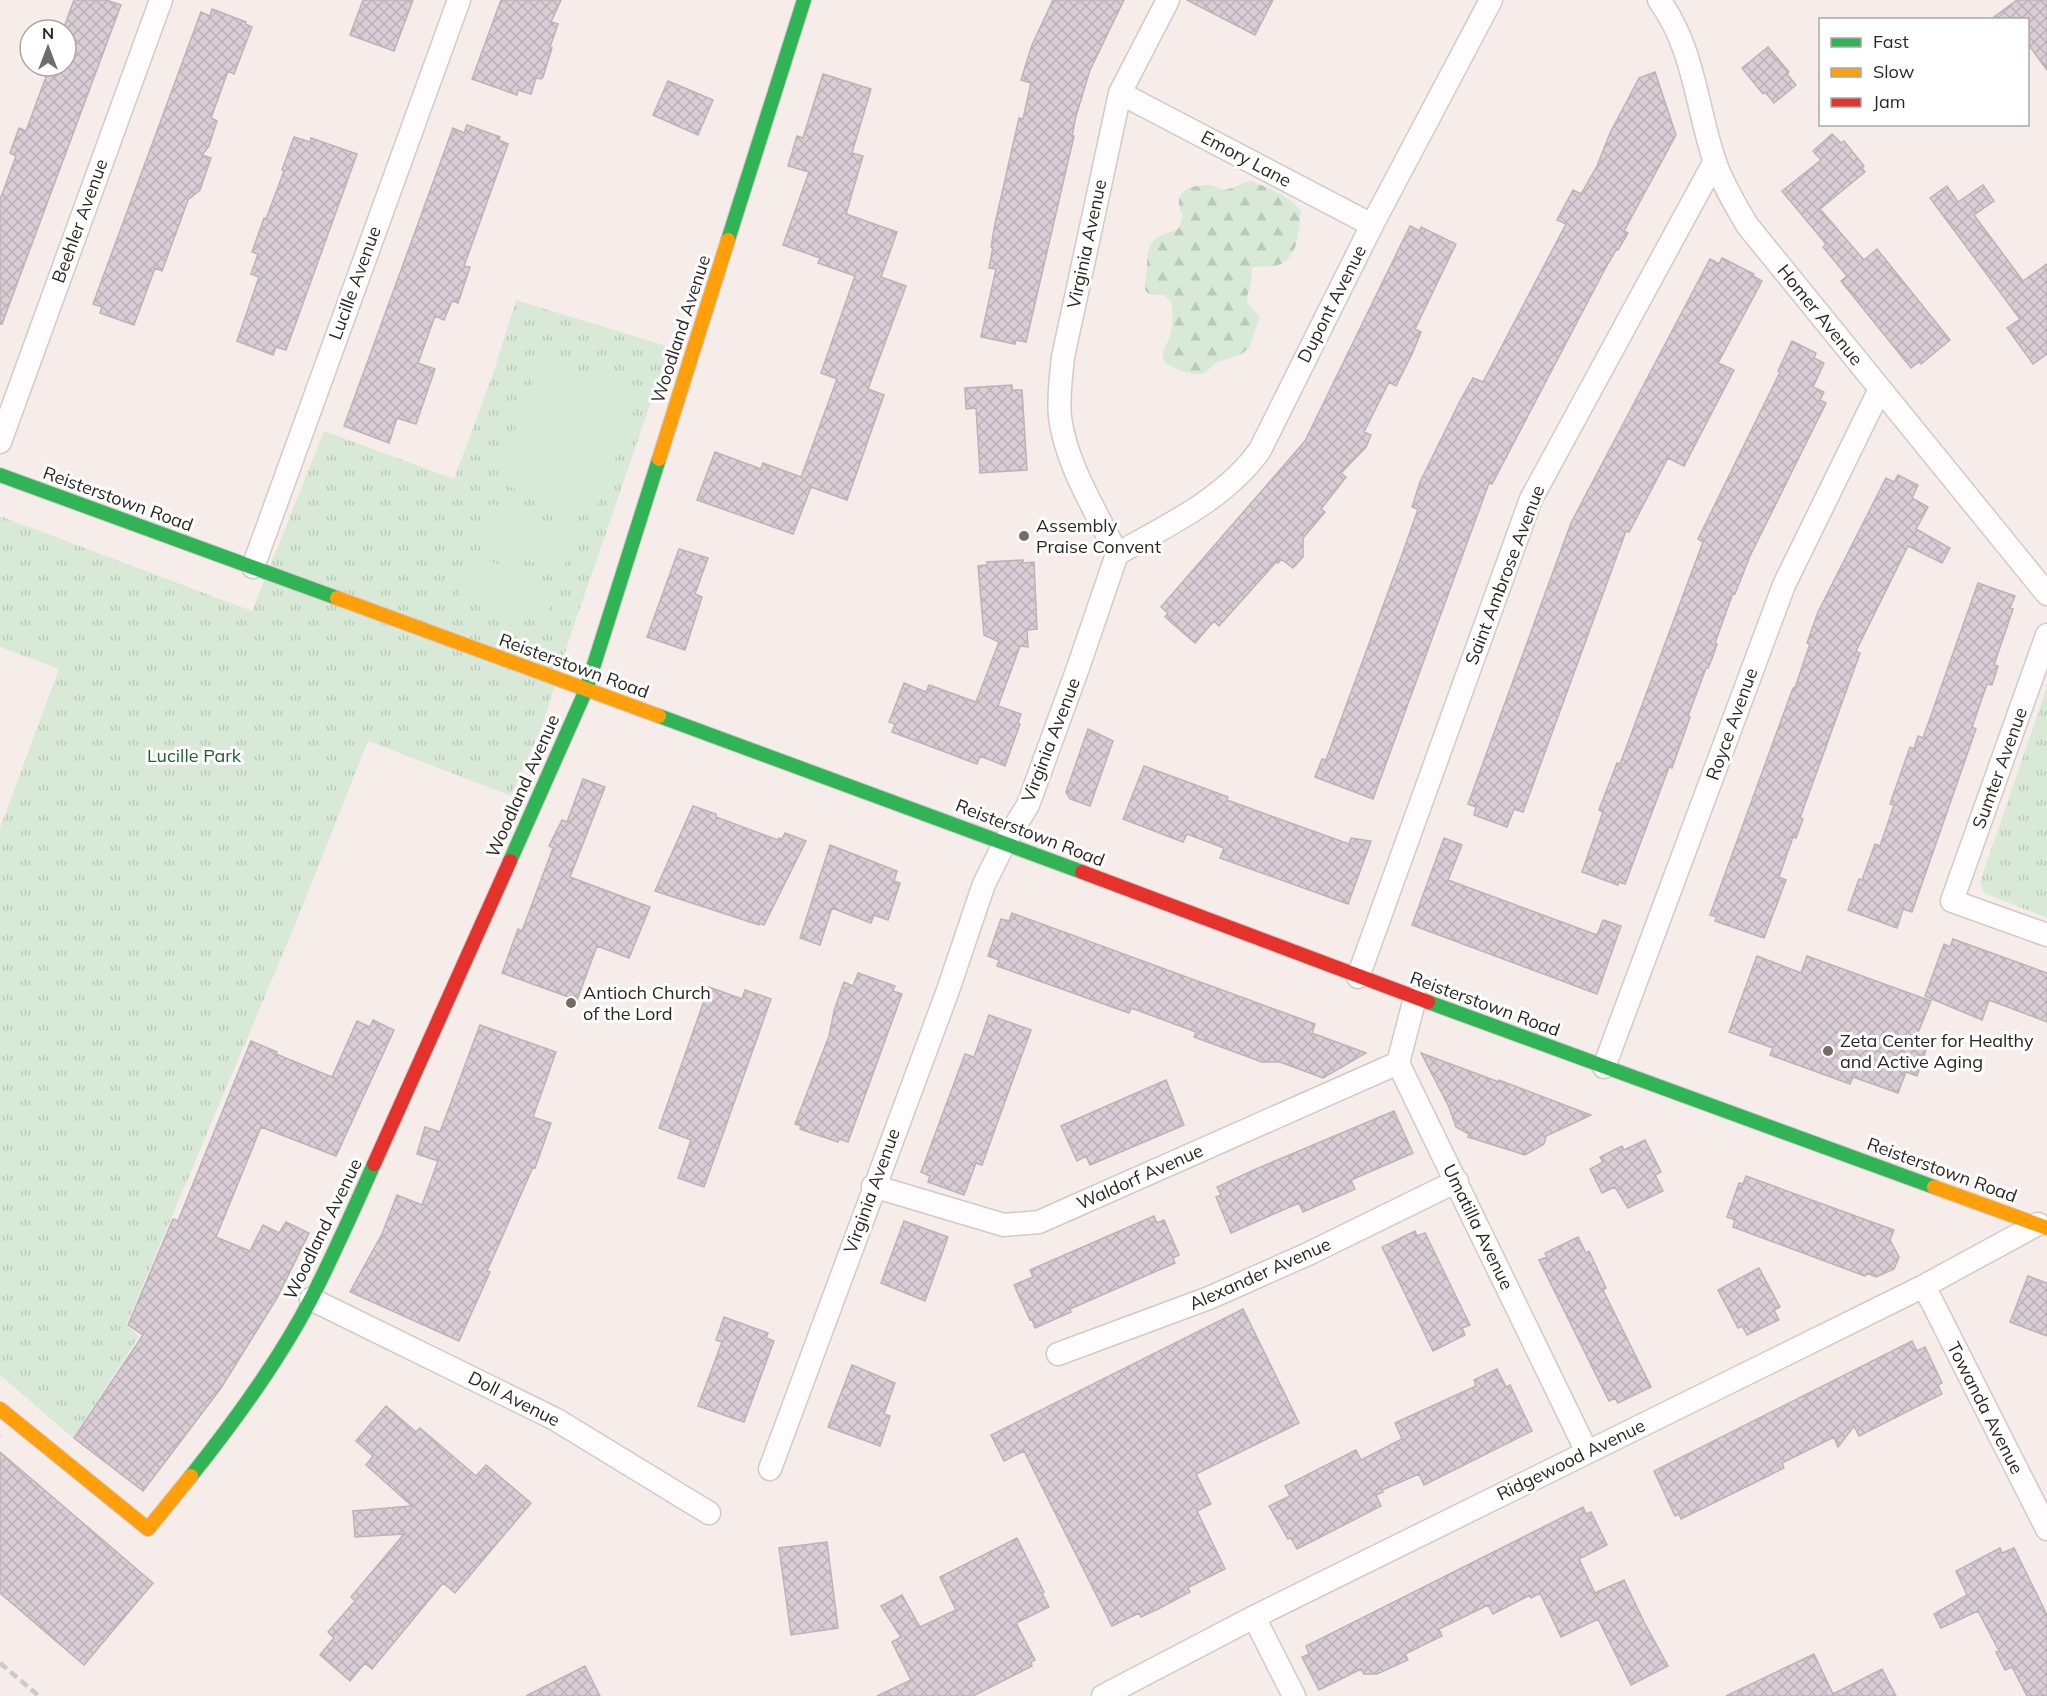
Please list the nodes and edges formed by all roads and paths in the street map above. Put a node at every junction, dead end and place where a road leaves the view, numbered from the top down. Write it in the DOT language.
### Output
graph roads {
  1 [pos="161,0"];
  2 [pos="459,0"];
  3 [pos="804,0"];
  4 [pos="1168,0"];
  5 [pos="1491,0"];
  6 [pos="1659,0"];
  7 [pos="1120,93"];
  8 [pos="1715,161"];
  9 [pos="1372,225"];
  10 [pos="1880,390"];
  11 [pos="0,442"];
  12 [pos="0,475"];
  13 [pos="1117,554"];
  14 [pos="253,567"];
  15 [pos="2047,594"];
  16 [pos="2047,635"];
  17 [pos="586,690"];
  18 [pos="1005,842"];
  19 [pos="2047,935"];
  20 [pos="1358,977"];
  21 [pos="1415,998"];
  22 [pos="1398,1063"];
  23 [pos="1604,1067"];
  24 [pos="1457,1181"];
  25 [pos="873,1186"];
  26 [pos="2043,1226"];
  27 [pos="1924,1286"];
  28 [pos="311,1299"];
  29 [pos="1058,1354"];
  30 [pos="0,1409"];
  31 [pos="1587,1452"];
  32 [pos="770,1469"];
  33 [pos="709,1513"];
  34 [pos="2047,1529"];
  35 [pos="1254,1617"];
  36 [pos="1103,1696"];
  37 [pos="1294,1696"];
  1 -- 11 [label="street, Beehler Avenue"];
  2 -- 14 [label="street, Lucille Avenue"];
  3 -- 17 [label="main road, Woodland Avenue"];
  4 -- 7 [label="street, Virginia Avenue"];
  5 -- 9 [label="street, Dupont Avenue"];
  6 -- 8 [label="street, Homer Avenue"];
  7 -- 9 [label="street, Emory Lane"];
  7 -- 13 [label="street, Virginia Avenue"];
  8 -- 10 [label="street, Homer Avenue"];
  8 -- 20 [label="street, Saint Ambrose Avenue"];
  9 -- 13 [label="street, Dupont Avenue"];
  10 -- 15 [label="street, Homer Avenue"];
  10 -- 23 [label="street, Royce Avenue"];
  12 -- 14 [label="main road, Reisterstown Road"];
  13 -- 18 [label="street, Virginia Avenue"];
  14 -- 17 [label="main road, Reisterstown Road"];
  16 -- 19 [label="street, Sumter Avenue"];
  17 -- 18 [label="main road, Reisterstown Road"];
  17 -- 28 [label="main road, Woodland Avenue"];
  18 -- 20 [label="main road, Reisterstown Road"];
  18 -- 25 [label="street, Virginia Avenue"];
  20 -- 21 [label="main road, Reisterstown Road"];
  21 -- 22 [label="street"];
  21 -- 23 [label="main road, Reisterstown Road"];
  22 -- 24 [label="street, Umatilla Avenue"];
  22 -- 25 [label="street, Waldorf Avenue"];
  23 -- 26 [label="main road, Reisterstown Road"];
  24 -- 29 [label="street, Alexander Avenue"];
  24 -- 31 [label="street, Umatilla Avenue"];
  25 -- 32 [label="street, Virginia Avenue"];
  26 -- 27 [label="street, Ridgewood Avenue"];
  27 -- 31 [label="street, Ridgewood Avenue"];
  27 -- 34 [label="street, Towanda Avenue"];
  28 -- 30 [label="main road, Woodland Avenue"];
  28 -- 33 [label="street, Doll Avenue"];
  31 -- 35 [label="street, Ridgewood Avenue"];
  35 -- 36 [label="street, Ridgewood Avenue"];
  35 -- 37 [label="street"];
}
